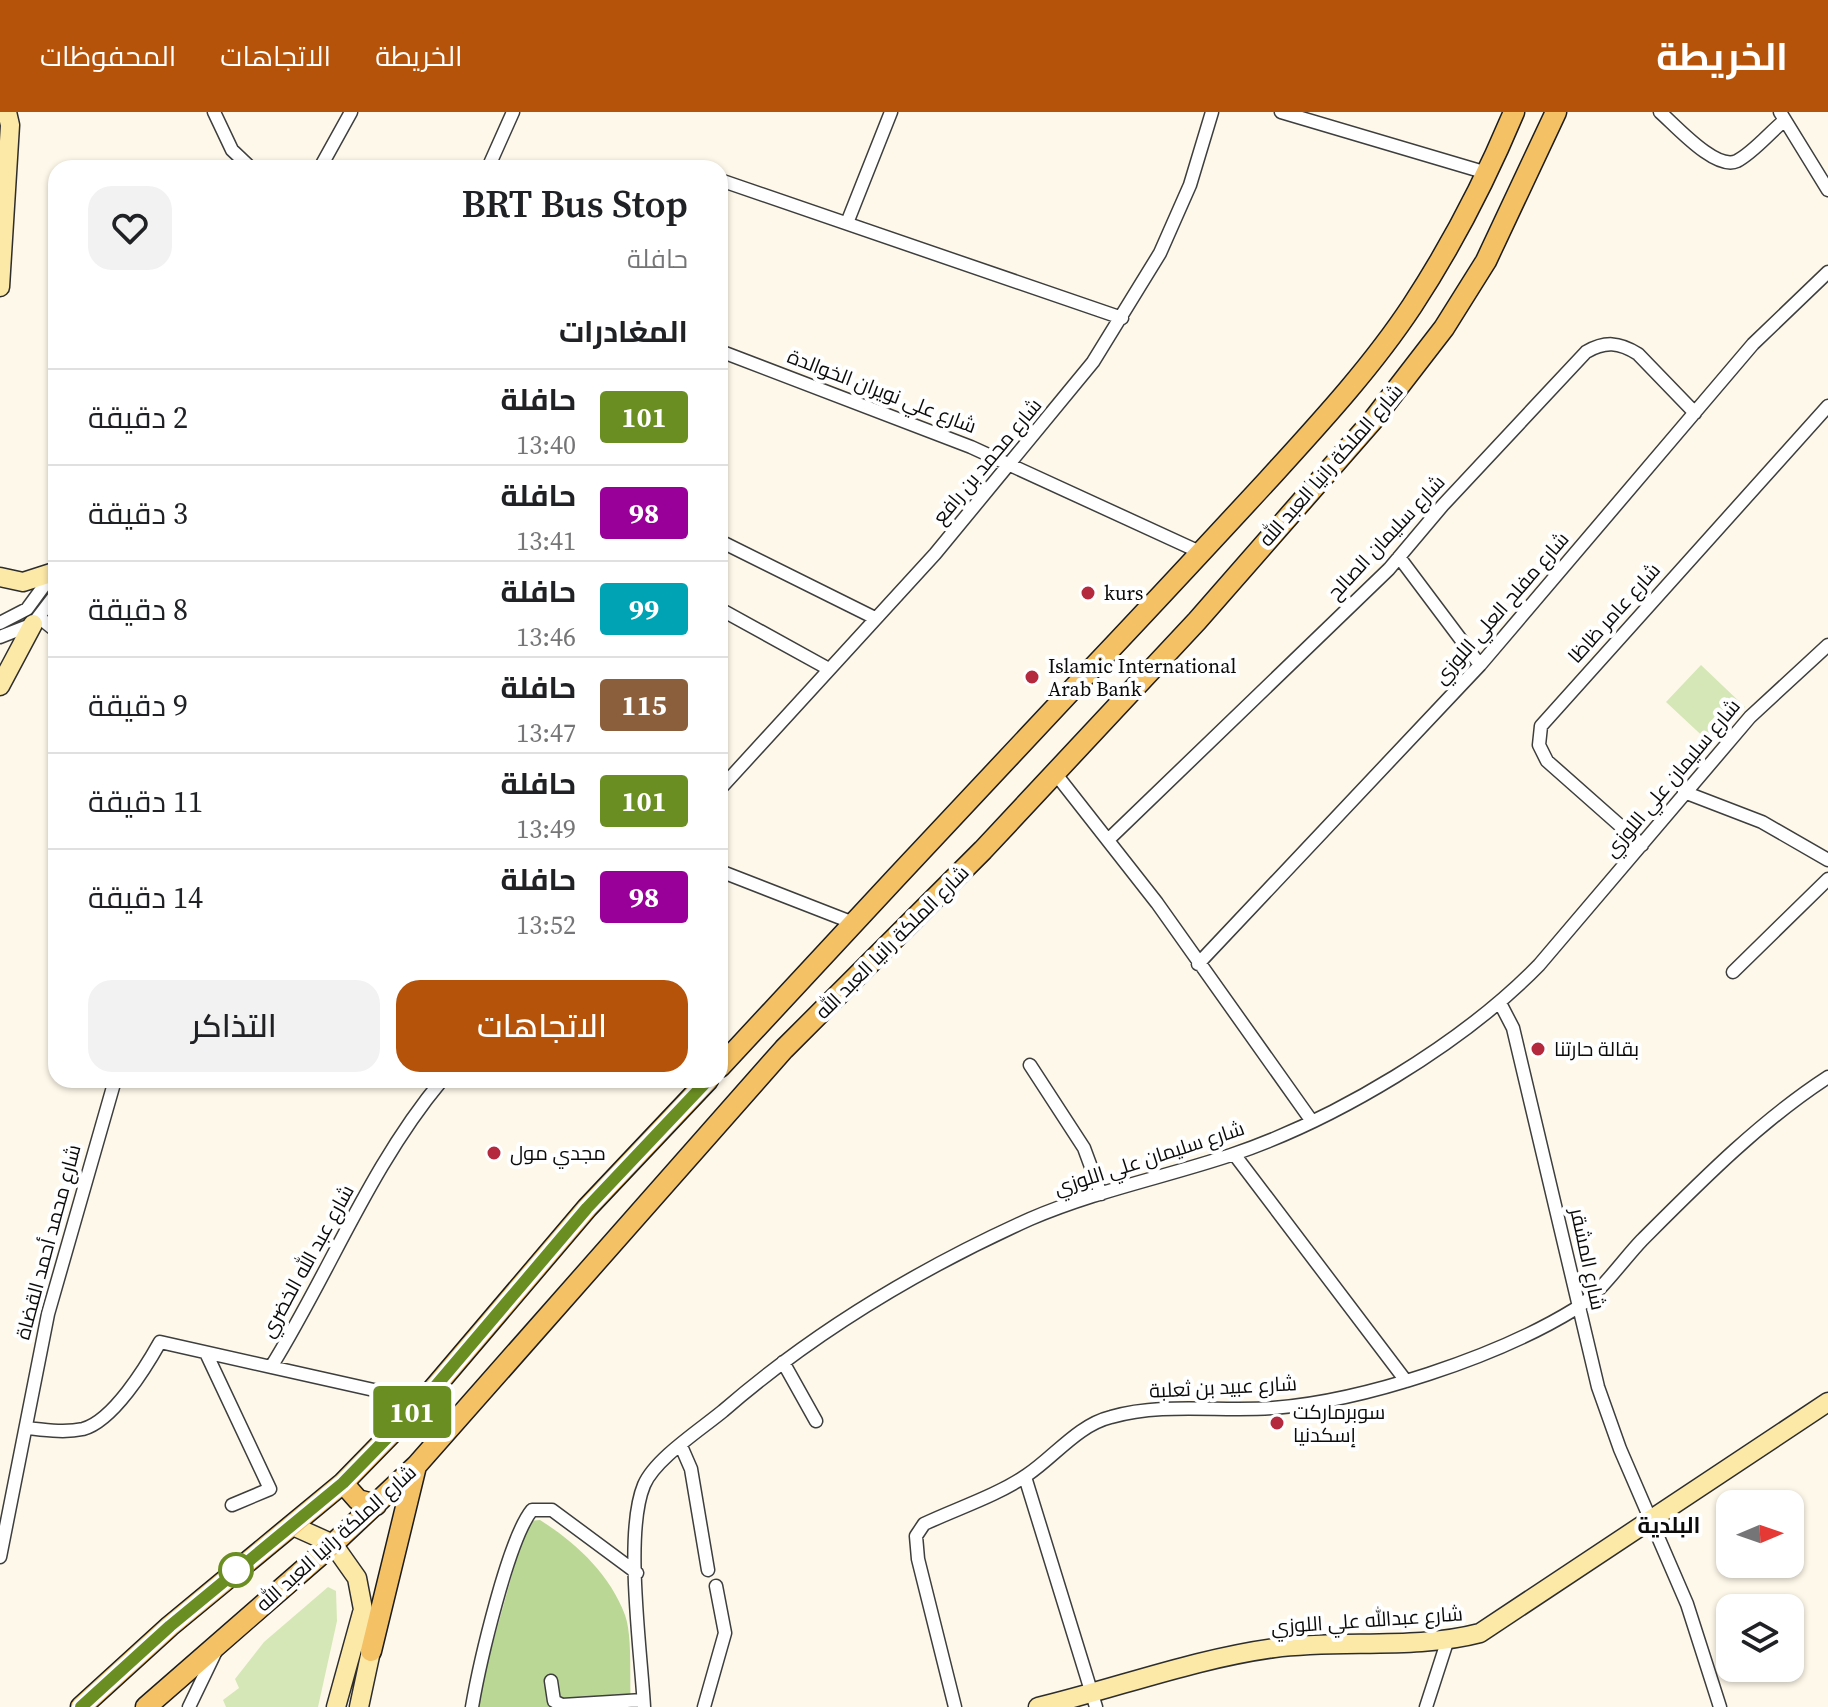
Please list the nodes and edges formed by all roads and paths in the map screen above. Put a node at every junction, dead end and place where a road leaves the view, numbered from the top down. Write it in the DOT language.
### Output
graph roads {
  1 [pos="214,112"];
  2 [pos="513,112"];
  3 [pos="891,112"];
  4 [pos="1212,112"];
  5 [pos="1281,112"];
  6 [pos="1514,112"];
  7 [pos="1556,112"];
  8 [pos="1660,112"];
  9 [pos="346,113"];
  10 [pos="3,114"];
  11 [pos="1782,116"];
  12 [pos="243,160"];
  13 [pos="324,160"];
  14 [pos="492,160"];
  15 [pos="1487,173"];
  16 [pos="728,183"];
  17 [pos="1828,190"];
  18 [pos="847,223"];
  19 [pos="1828,272"];
  20 [pos="0,287"];
  21 [pos="1122,318"];
  22 [pos="728,354"];
  23 [pos="1828,406"];
  24 [pos="1695,413"];
  25 [pos="1010,466"];
  26 [pos="728,545"];
  27 [pos="1202,553"];
  28 [pos="1399,557"];
  29 [pos="48,573"];
  30 [pos="0,577"];
  31 [pos="48,580"];
  32 [pos="48,605"];
  33 [pos="728,613"];
  34 [pos="875,618"];
  35 [pos="37,621"];
  36 [pos="0,623"];
  37 [pos="48,627"];
  38 [pos="0,637"];
  39 [pos="1828,645"];
  40 [pos="1480,665"];
  41 [pos="827,668"];
  42 [pos="0,686"];
  43 [pos="1055,773"];
  44 [pos="728,780"];
  45 [pos="1684,792"];
  46 [pos="1109,839"];
  47 [pos="1642,845"];
  48 [pos="1828,860"];
  49 [pos="728,874"];
  50 [pos="1828,879"];
  51 [pos="851,922"];
  52 [pos="1198,964"];
  53 [pos="1733,972"];
  54 [pos="1500,1003"];
  55 [pos="728,1058"];
  56 [pos="1030,1065"];
  57 [pos="1828,1077"];
  58 [pos="113,1088"];
  59 [pos="436,1088"];
  60 [pos="700,1088"];
  61 [pos="1311,1120"];
  62 [pos="1234,1154"];
  63 [pos="1101,1194"];
  64 [pos="1577,1308"];
  65 [pos="207,1355"];
  66 [pos="783,1362"];
  67 [pos="271,1367"];
  68 [pos="1406,1381"];
  69 [pos="423,1401"];
  70 [pos="1828,1402"];
  71 [pos="816,1421"];
  72 [pos="27,1428"];
  73 [pos="681,1446"];
  74 [pos="416,1466"];
  75 [pos="1025,1477"];
  76 [pos="343,1483"];
  77 [pos="232,1505"];
  78 [pos="376,1505"];
  79 [pos="1651,1520"];
  80 [pos="293,1526"];
  81 [pos="333,1544"];
  82 [pos="0,1557"];
  83 [pos="708,1570"];
  84 [pos="637,1573"];
  85 [pos="716,1586"];
  86 [pos="364,1608"];
  87 [pos="1448,1639"];
  88 [pos="220,1642"];
  89 [pos="371,1651"];
  90 [pos="551,1681"];
  91 [pos="1094,1700"];
  92 [pos="644,1704"];
  93 [pos="81,1707"];
  94 [pos="146,1707"];
  95 [pos="189,1707"];
  96 [pos="336,1707"];
  97 [pos="359,1707"];
  98 [pos="472,1707"];
  99 [pos="704,1707"];
  100 [pos="955,1707"];
  101 [pos="1038,1707"];
  102 [pos="1426,1707"];
  103 [pos="1720,1707"];
  1 -- 12 [label="street"];
  2 -- 14 [label="street"];
  3 -- 18 [label="street"];
  4 -- 21 [label="street, شارع محمد بن رافع"];
  5 -- 15 [label="street"];
  6 -- 15 [label="main road, شارع الملكة رانيا العبد الله"];
  7 -- 43 [label="main road, شارع الملكة رانيا العبد الله"];
  8 -- 11 [label="street"];
  9 -- 13 [label="street"];
  10 -- 20 [label="street"];
  11 -- 17 [label="street"];
  15 -- 27 [label="main road, شارع الملكة رانيا العبد الله"];
  16 -- 18 [label="street"];
  18 -- 21 [label="street"];
  19 -- 24 [label="street, شارع مفلح العلي اللوزي"];
  21 -- 25 [label="street, شارع محمد بن رافع"];
  22 -- 25 [label="street, شارع علي نويران الخوالدة"];
  23 -- 47 [label="street, شارع عامر ظاظا"];
  24 -- 28 [label="street, شارع سليمان الصالح"];
  24 -- 40 [label="street, شارع مفلح العلي اللوزي"];
  25 -- 27 [label="street, شارع علي نويران الخوالدة"];
  25 -- 34 [label="street, شارع محمد بن رافع"];
  26 -- 34 [label="street"];
  27 -- 51 [label="main road, شارع الملكة رانيا العبد الله"];
  28 -- 40 [label="street"];
  28 -- 46 [label="street, شارع سليمان الصالح"];
  29 -- 30 [label="street"];
  31 -- 36 [label="street"];
  32 -- 35 [label="street"];
  33 -- 41 [label="street"];
  34 -- 41 [label="street, شارع محمد بن رافع"];
  35 -- 37 [label="street"];
  35 -- 38 [label="street"];
  35 -- 42 [label="street"];
  39 -- 45 [label="street, شارع سليمان علي اللوزي"];
  40 -- 52 [label="street, شارع مفلح العلي اللوزي"];
  41 -- 44 [label="street, شارع محمد بن رافع"];
  43 -- 46 [label="street"];
  43 -- 74 [label="main road, شارع الملكة رانيا العبد الله"];
  45 -- 47 [label="street, شارع سليمان علي اللوزي"];
  45 -- 48 [label="street"];
  46 -- 52 [label="street"];
  47 -- 54 [label="street, شارع سليمان علي اللوزي"];
  49 -- 51 [label="street"];
  50 -- 53 [label="street"];
  51 -- 55 [label="main road, شارع الملكة رانيا العبد الله"];
  52 -- 61 [label="street"];
  54 -- 61 [label="street, شارع سليمان علي اللوزي"];
  54 -- 64 [label="street, شارع المشقر"];
  56 -- 63 [label="street"];
  57 -- 64 [label="street, شارع عبيد بن ثعلبة"];
  58 -- 72 [label="street, شارع محمد أحمد القضاة"];
  59 -- 67 [label="street, شارع عبد الله الخضري"];
  60 -- 69 [label="main road, شارع الملكة رانيا العبد الله"];
  61 -- 62 [label="street, شارع سليمان علي اللوزي"];
  62 -- 63 [label="street, شارع سليمان علي اللوزي"];
  62 -- 68 [label="street"];
  63 -- 66 [label="street, شارع سليمان علي اللوزي"];
  64 -- 68 [label="street, شارع عبيد بن ثعلبة"];
  64 -- 79 [label="street, شارع المشقر"];
  65 -- 67 [label="street, شارع عبد الله الخضري"];
  65 -- 72 [label="street, شارع عبد الله الخضري"];
  65 -- 77 [label="street"];
  66 -- 71 [label="street"];
  66 -- 73 [label="street, شارع سليمان علي اللوزي"];
  67 -- 69 [label="street"];
  68 -- 75 [label="street, شارع عبيد بن ثعلبة"];
  69 -- 76 [label="main road, شارع الملكة رانيا العبد الله"];
  70 -- 79 [label="street, شارع عبدالله علي اللوزي"];
  72 -- 82 [label="street, شارع محمد أحمد القضاة"];
  73 -- 83 [label="street"];
  73 -- 84 [label="street, شارع سليمان علي اللوزي"];
  74 -- 78 [label="main road, شارع الملكة رانيا العبد الله"];
  74 -- 89 [label="main road"];
  75 -- 91 [label="street"];
  75 -- 100 [label="street, شارع عبيد بن ثعلبة"];
  76 -- 78 [label="main road"];
  76 -- 80 [label="main road, شارع الملكة رانيا العبد الله"];
  78 -- 81 [label="main road, شارع الملكة رانيا العبد الله"];
  79 -- 87 [label="street, شارع عبدالله علي اللوزي"];
  79 -- 103 [label="street, شارع المشقر"];
  80 -- 81 [label="street"];
  80 -- 93 [label="main road, شارع الملكة رانيا العبد الله"];
  81 -- 86 [label="street"];
  81 -- 88 [label="main road, شارع الملكة رانيا العبد الله"];
  84 -- 92 [label="street, شارع سليمان علي اللوزي"];
  84 -- 98 [label="street"];
  85 -- 99 [label="street"];
  86 -- 89 [label="street"];
  86 -- 96 [label="street"];
  87 -- 91 [label="street, شارع عبدالله علي اللوزي"];
  87 -- 102 [label="street"];
  88 -- 94 [label="main road, شارع الملكة رانيا العبد الله"];
  88 -- 95 [label="street"];
  89 -- 97 [label="street"];
  90 -- 92 [label="street"];
  91 -- 101 [label="street, شارع عبدالله علي اللوزي"];
}
